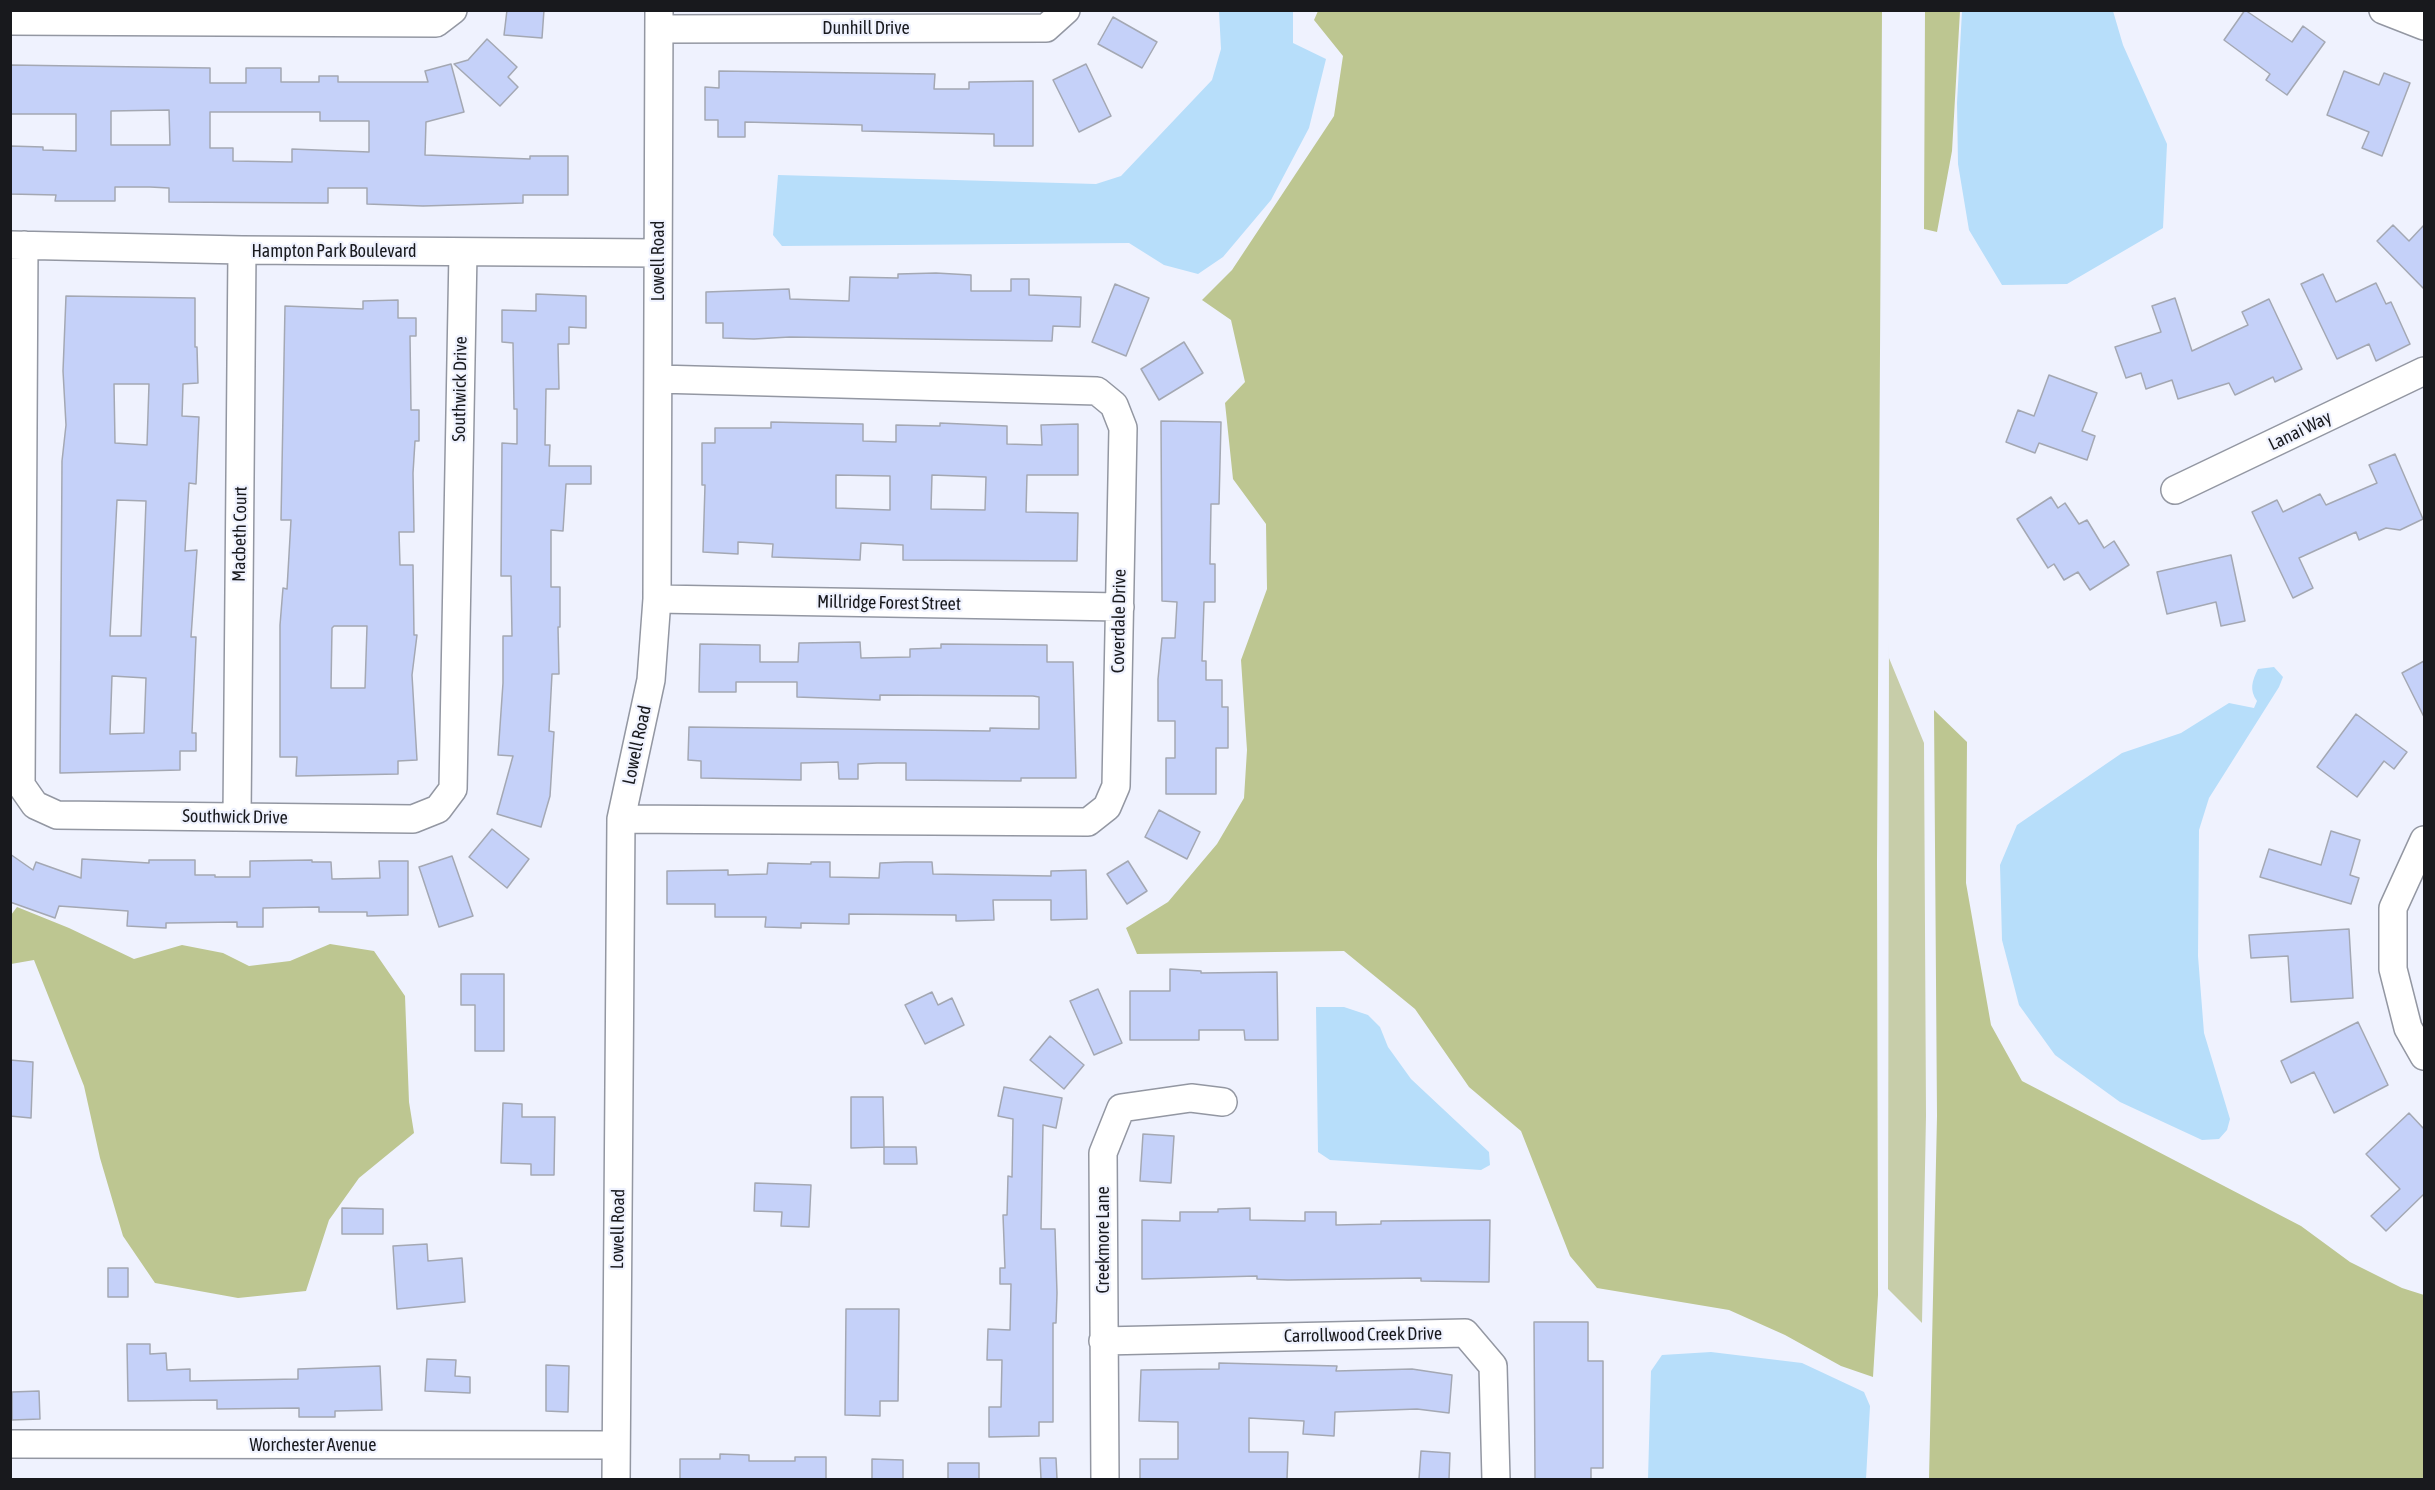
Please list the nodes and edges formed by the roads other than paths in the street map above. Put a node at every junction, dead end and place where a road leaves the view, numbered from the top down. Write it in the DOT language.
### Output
graph roads {
  1 [pos="453,10"];
  2 [pos="1066,10"];
  3 [pos="2383,10"];
  4 [pos="659,20"];
  5 [pos="10,21"];
  6 [pos="2424,26"];
  7 [pos="17,245"];
  8 [pos="242,250"];
  9 [pos="463,252"];
  10 [pos="657,253"];
  11 [pos="2424,371"];
  12 [pos="658,379"];
  13 [pos="2175,490"];
  14 [pos="657,599"];
  15 [pos="1120,607"];
  16 [pos="237,817"];
  17 [pos="621,819"];
  18 [pos="2424,840"];
  19 [pos="2424,1056"];
  20 [pos="1223,1102"];
  21 [pos="1103,1341"];
  22 [pos="10,1444"];
  23 [pos="616,1445"];
  24 [pos="616,1479"];
  25 [pos="1105,1479"];
  26 [pos="1496,1479"];
  1 -- 5 [label="street"];
  2 -- 4 [label="street, Dunhill Drive"];
  3 -- 6 [label="street"];
  4 -- 10 [label="street, Lowell Road"];
  7 -- 8 [label="street, Hampton Park Boulevard"];
  7 -- 16 [label="street, Southwick Drive"];
  8 -- 9 [label="street, Hampton Park Boulevard"];
  8 -- 16 [label="street, Macbeth Court"];
  9 -- 10 [label="street, Hampton Park Boulevard"];
  9 -- 16 [label="street, Southwick Drive"];
  10 -- 12 [label="street, Lowell Road"];
  11 -- 13 [label="street, Lanai Way"];
  12 -- 14 [label="street, Lowell Road"];
  12 -- 15 [label="street, Coverdale Drive"];
  14 -- 15 [label="street, Millridge Forest Street"];
  14 -- 17 [label="street, Lowell Road"];
  15 -- 17 [label="street, Coverdale Drive"];
  17 -- 23 [label="street, Lowell Road"];
  18 -- 19 [label="street"];
  20 -- 21 [label="street, Creekmore Lane"];
  21 -- 25 [label="street, Creekmore Lane"];
  21 -- 26 [label="street, Carrollwood Creek Drive"];
  22 -- 23 [label="street, Worchester Avenue"];
  23 -- 24 [label="street, Lowell Road"];
}
